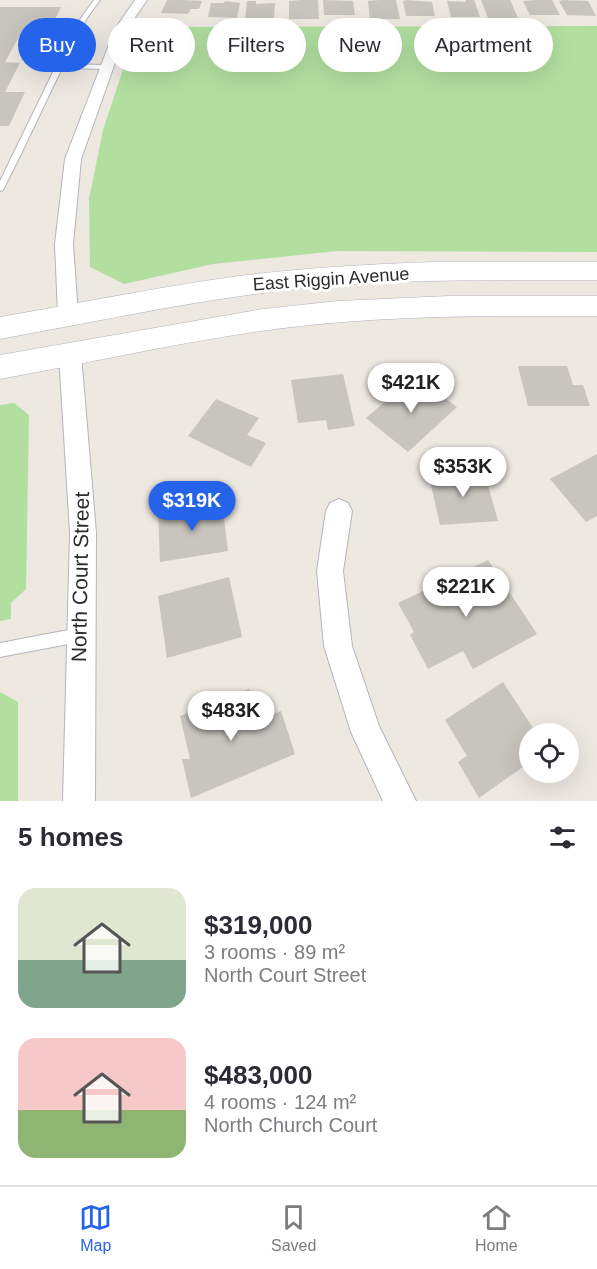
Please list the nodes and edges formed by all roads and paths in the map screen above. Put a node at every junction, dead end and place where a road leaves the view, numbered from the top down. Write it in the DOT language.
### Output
graph roads {
  1 [pos="97,0"];
  2 [pos="141,0"];
  3 [pos="83,18"];
  4 [pos="96,67"];
  5 [pos="106,67"];
  6 [pos="56,72"];
  7 [pos="0,189"];
  8 [pos="597,271"];
  9 [pos="449,272"];
  10 [pos="597,306"];
  11 [pos="68,315"];
  12 [pos="0,328"];
  13 [pos="0,350"];
  14 [pos="70,354"];
  15 [pos="0,368"];
  16 [pos="339,511"];
  17 [pos="80,635"];
  18 [pos="0,650"];
  19 [pos="79,801"];
  20 [pos="400,801"];
  1 -- 3 [label="lane"];
  2 -- 5 [label="street"];
  4 -- 5 [label="lane"];
  5 -- 11 [label="street"];
  6 -- 7 [label="lane"];
  8 -- 9 [label="main road, East Riggin Avenue"];
  9 -- 11 [label="main road, East Riggin Avenue"];
  9 -- 14 [label="main road"];
  10 -- 14 [label="main road, East Riggin Avenue"];
  11 -- 12 [label="main road, East Riggin Avenue"];
  11 -- 13 [label="main road"];
  14 -- 15 [label="main road, East Riggin Avenue"];
  14 -- 17 [label="street, North Court Street"];
  16 -- 20 [label="street"];
  17 -- 18 [label="lane"];
  17 -- 19 [label="street, North Court Street"];
}
